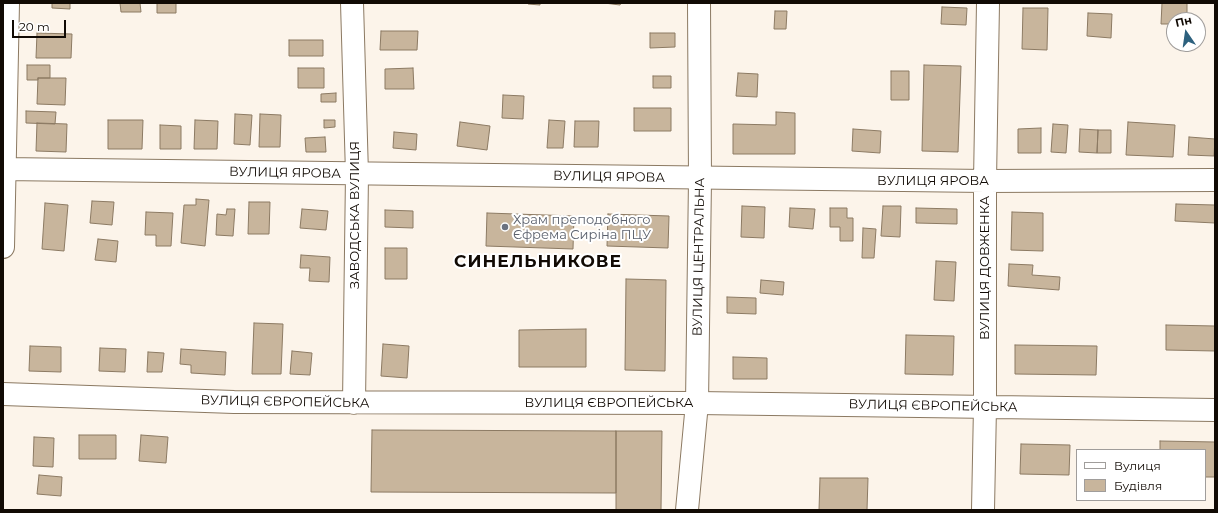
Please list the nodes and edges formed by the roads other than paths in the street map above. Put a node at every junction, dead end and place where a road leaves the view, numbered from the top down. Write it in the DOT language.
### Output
graph roads {
  1 [pos="8,3"];
  2 [pos="352,3"];
  3 [pos="699,3"];
  4 [pos="988,3"];
  5 [pos="4,169"];
  6 [pos="357,174"];
  7 [pos="700,179"];
  8 [pos="1215,180"];
  9 [pos="985,181"];
  10 [pos="3,247"];
  11 [pos="3,394"];
  12 [pos="354,403"];
  13 [pos="697,404"];
  14 [pos="985,406"];
  15 [pos="1215,410"];
  16 [pos="687,510"];
  17 [pos="983,510"];
  1 -- 5 [label="street"];
  2 -- 6 [label="street, ЗАВОДСЬКА ВУЛИЦЯ"];
  3 -- 7 [label="street, ВУЛИЦЯ ЦЕНТРАЛЬНА"];
  4 -- 9 [label="street, ВУЛИЦЯ ДОВЖЕНКА"];
  5 -- 6 [label="street, ВУЛИЦЯ ЯРОВА"];
  5 -- 10 [label="street"];
  6 -- 7 [label="street, ВУЛИЦЯ ЯРОВА"];
  6 -- 12 [label="street, ЗАВОДСЬКА ВУЛИЦЯ"];
  7 -- 9 [label="street, ВУЛИЦЯ ЯРОВА"];
  7 -- 13 [label="street, ВУЛИЦЯ ЦЕНТРАЛЬНА"];
  8 -- 9 [label="street, ВУЛИЦЯ ЯРОВА"];
  9 -- 14 [label="street, ВУЛИЦЯ ДОВЖЕНКА"];
  11 -- 12 [label="street, ВУЛИЦЯ ЄВРОПЕЙСЬКА"];
  12 -- 13 [label="street, ВУЛИЦЯ ЄВРОПЕЙСЬКА"];
  13 -- 14 [label="street, ВУЛИЦЯ ЄВРОПЕЙСЬКА"];
  13 -- 16 [label="street, ВУЛИЦЯ ЦЕНТРАЛЬНА"];
  14 -- 15 [label="street, ВУЛИЦЯ ЄВРОПЕЙСЬКА"];
  14 -- 17 [label="street, ВУЛИЦЯ ДОВЖЕНКА"];
}
